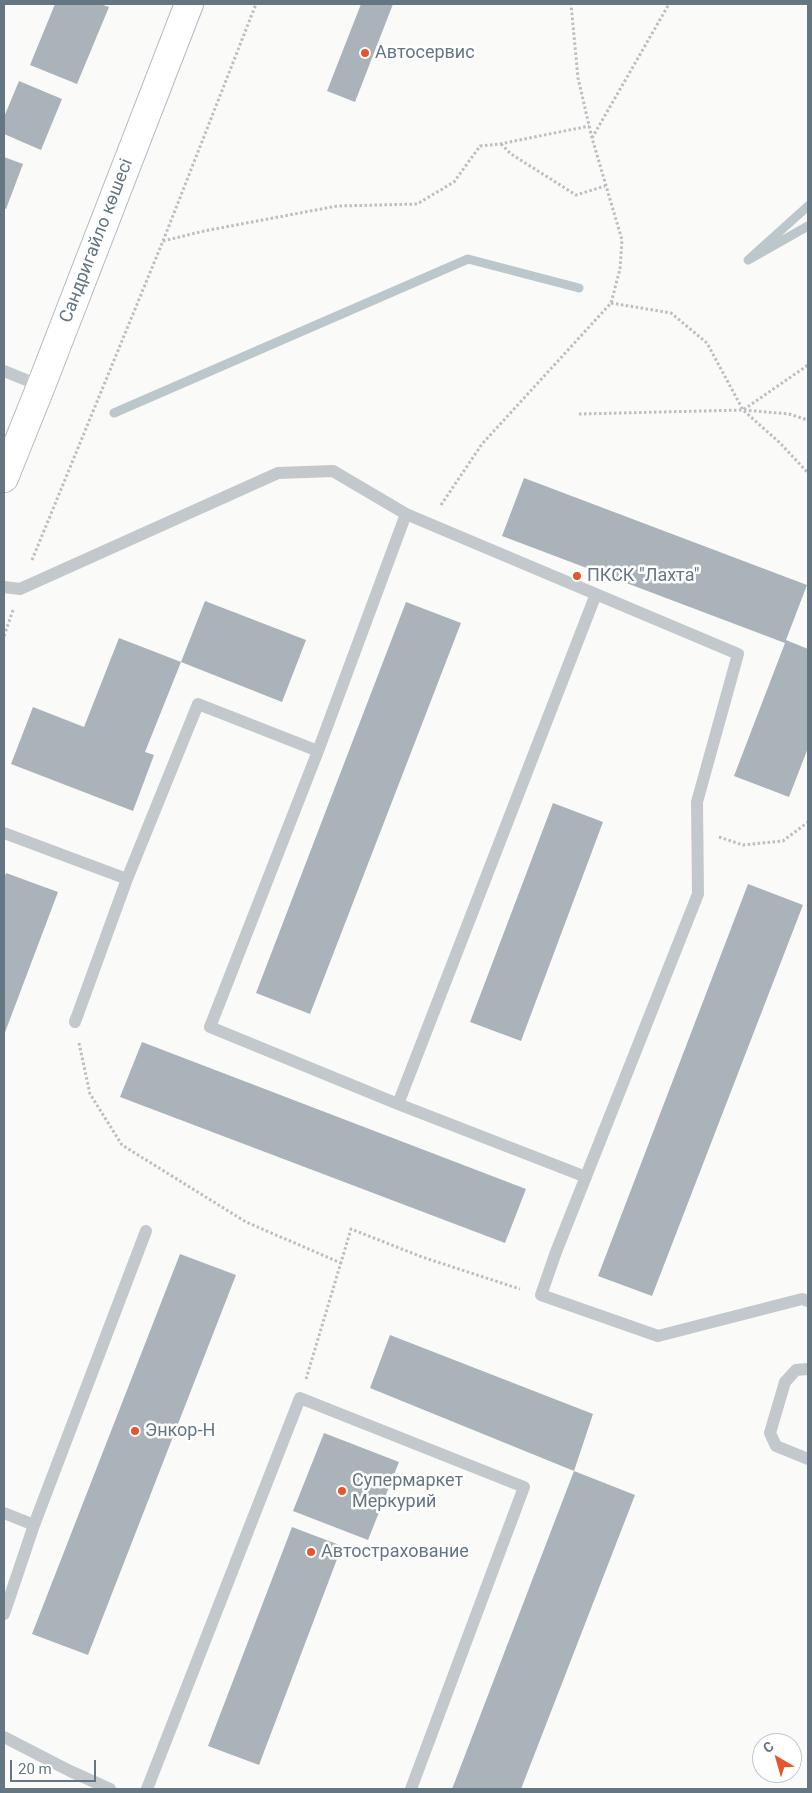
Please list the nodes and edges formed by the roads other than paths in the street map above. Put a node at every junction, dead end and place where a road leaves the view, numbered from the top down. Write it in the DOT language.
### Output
graph roads {
  1 [pos="189,4"];
  2 [pos="4,370"];
  3 [pos="41,386"];
  4 [pos="4,478"];
  5 [pos="406,514"];
  6 [pos="4,587"];
  7 [pos="596,594"];
  8 [pos="318,751"];
  9 [pos="4,833"];
  10 [pos="127,879"];
  11 [pos="75,1022"];
  12 [pos="398,1104"];
  13 [pos="586,1177"];
  14 [pos="146,1231"];
  15 [pos="808,1301"];
  16 [pos="808,1369"];
  17 [pos="808,1459"];
  18 [pos="4,1513"];
  19 [pos="34,1524"];
  20 [pos="4,1614"];
  21 [pos="4,1738"];
  22 [pos="110,1789"];
  23 [pos="147,1789"];
  24 [pos="411,1789"];
  1 -- 3 [label="street, Сандригайло көшесі"];
  2 -- 3 [label="lane"];
  3 -- 4 [label="street, Сандригайло көшесі"];
  5 -- 6 [label="lane"];
  5 -- 7 [label="lane"];
  5 -- 8 [label="lane"];
  7 -- 12 [label="lane"];
  7 -- 13 [label="lane"];
  8 -- 10 [label="lane"];
  8 -- 12 [label="lane"];
  9 -- 10 [label="lane"];
  10 -- 11 [label="lane"];
  12 -- 13 [label="lane"];
  13 -- 15 [label="lane"];
  14 -- 19 [label="lane"];
  16 -- 17 [label="lane"];
  18 -- 19 [label="lane"];
  19 -- 20 [label="lane"];
  21 -- 22 [label="lane"];
  23 -- 24 [label="lane"];
}
